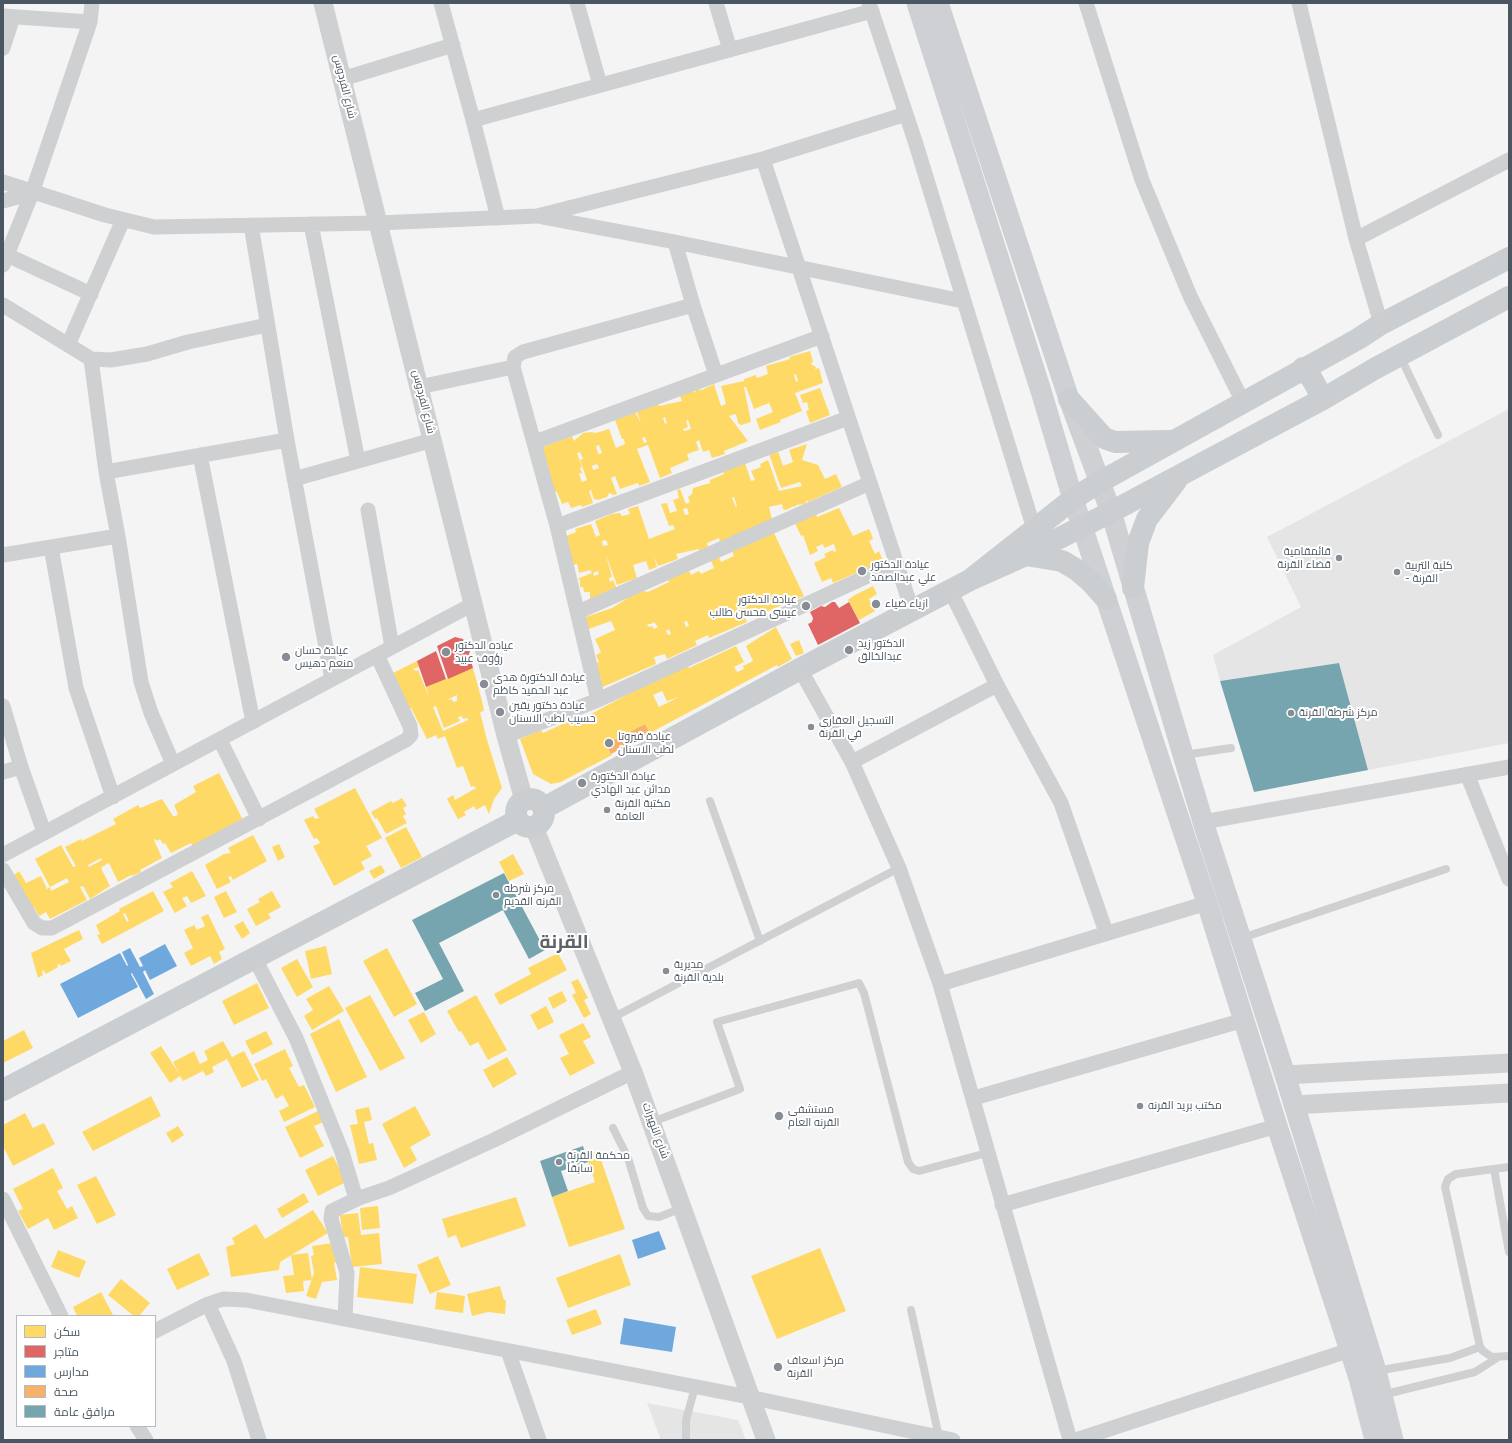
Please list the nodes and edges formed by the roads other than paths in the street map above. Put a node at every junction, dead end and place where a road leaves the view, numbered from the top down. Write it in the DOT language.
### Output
graph roads {
  1 [pos="92,3"];
  2 [pos="323,3"];
  3 [pos="441,3"];
  4 [pos="577,3"];
  5 [pos="716,3"];
  6 [pos="917,3"];
  7 [pos="938,3"];
  8 [pos="1086,3"];
  9 [pos="1299,3"];
  10 [pos="870,7"];
  11 [pos="8,16"];
  12 [pos="90,22"];
  13 [pos="453,45"];
  14 [pos="3,48"];
  15 [pos="730,50"];
  16 [pos="342,79"];
  17 [pos="600,85"];
  18 [pos="906,114"];
  19 [pos="474,120"];
  20 [pos="763,159"];
  21 [pos="1509,160"];
  22 [pos="3,182"];
  23 [pos="32,193"];
  24 [pos="3,201"];
  25 [pos="537,216"];
  26 [pos="498,218"];
  27 [pos="123,220"];
  28 [pos="378,223"];
  29 [pos="311,224"];
  30 [pos="251,225"];
  31 [pos="1356,239"];
  32 [pos="676,242"];
  33 [pos="1509,258"];
  34 [pos="5,260"];
  35 [pos="799,267"];
  36 [pos="91,294"];
  37 [pos="1509,296"];
  38 [pos="963,301"];
  39 [pos="3,305"];
  40 [pos="693,305"];
  41 [pos="1382,324"];
  42 [pos="267,326"];
  43 [pos="822,336"];
  44 [pos="1358,339"];
  45 [pos="68,345"];
  46 [pos="1399,355"];
  47 [pos="91,359"];
  48 [pos="512,366"];
  49 [pos="1303,368"];
  50 [pos="1376,368"];
  51 [pos="716,375"];
  52 [pos="419,387"];
  53 [pos="1069,399"];
  54 [pos="1322,399"];
  55 [pos="1243,402"];
  56 [pos="848,418"];
  57 [pos="1438,435"];
  58 [pos="287,440"];
  59 [pos="433,440"];
  60 [pos="1174,440"];
  61 [pos="534,442"];
  62 [pos="200,455"];
  63 [pos="358,461"];
  64 [pos="106,472"];
  65 [pos="1180,474"];
  66 [pos="294,479"];
  67 [pos="870,483"];
  68 [pos="1098,483"];
  69 [pos="1073,499"];
  70 [pos="368,510"];
  71 [pos="1111,512"];
  72 [pos="1082,525"];
  73 [pos="557,526"];
  74 [pos="1034,529"];
  75 [pos="118,536"];
  76 [pos="51,547"];
  77 [pos="3,555"];
  78 [pos="1026,555"];
  79 [pos="896,563"];
  80 [pos="970,580"];
  81 [pos="1133,588"];
  82 [pos="950,590"];
  83 [pos="1106,599"];
  84 [pos="473,604"];
  85 [pos="912,610"];
  86 [pos="578,612"];
  87 [pos="392,647"];
  88 [pos="377,655"];
  89 [pos="800,669"];
  90 [pos="332,679"];
  91 [pos="997,685"];
  92 [pos="598,700"];
  93 [pos="3,706"];
  94 [pos="253,722"];
  95 [pos="506,736"];
  96 [pos="220,740"];
  97 [pos="1231,748"];
  98 [pos="1183,755"];
  99 [pos="852,762"];
  100 [pos="173,764"];
  101 [pos="20,767"];
  102 [pos="1509,767"];
  103 [pos="3,772"];
  104 [pos="1467,774"];
  105 [pos="112,797"];
  106 [pos="710,801"];
  107 [pos="530,814"];
  108 [pos="259,819"];
  109 [pos="1203,822"];
  110 [pos="44,832"];
  111 [pos="3,855"];
  112 [pos="899,868"];
  113 [pos="1446,869"];
  114 [pos="3,870"];
  115 [pos="1509,880"];
  116 [pos="1207,902"];
  117 [pos="1106,932"];
  118 [pos="1241,939"];
  119 [pos="760,941"];
  120 [pos="254,957"];
  121 [pos="940,984"];
  122 [pos="612,1018"];
  123 [pos="1244,1020"];
  124 [pos="1509,1063"];
  125 [pos="633,1072"];
  126 [pos="1285,1075"];
  127 [pos="3,1090"];
  128 [pos="1509,1093"];
  129 [pos="974,1098"];
  130 [pos="1293,1105"];
  131 [pos="652,1122"];
  132 [pos="1276,1126"];
  133 [pos="613,1128"];
  134 [pos="987,1153"];
  135 [pos="1509,1167"];
  136 [pos="1494,1169"];
  137 [pos="3,1199"];
  138 [pos="356,1199"];
  139 [pos="1002,1205"];
  140 [pos="683,1208"];
  141 [pos="1509,1252"];
  142 [pos="208,1304"];
  143 [pos="911,1310"];
  144 [pos="61,1315"];
  145 [pos="345,1319"];
  146 [pos="156,1330"];
  147 [pos="1480,1347"];
  148 [pos="1350,1350"];
  149 [pos="508,1351"];
  150 [pos="1509,1356"];
  151 [pos="1497,1358"];
  152 [pos="1376,1371"];
  153 [pos="695,1387"];
  154 [pos="1382,1395"];
  155 [pos="749,1397"];
  156 [pos="138,1427"];
  157 [pos="946,1438"];
  158 [pos="146,1440"];
  159 [pos="259,1440"];
  160 [pos="539,1440"];
  161 [pos="686,1440"];
  162 [pos="766,1440"];
  163 [pos="1070,1440"];
  164 [pos="1076,1440"];
  165 [pos="1375,1440"];
  166 [pos="1393,1440"];
  1 -- 12 [label="street"];
  2 -- 16 [label="street, شارع الفردوس"];
  3 -- 13 [label="street"];
  4 -- 17 [label="street"];
  5 -- 15 [label="street"];
  6 -- 69 [label="main road"];
  7 -- 53 [label="main road"];
  8 -- 55 [label="street"];
  9 -- 31 [label="street"];
  10 -- 15 [label="street"];
  10 -- 18 [label="street"];
  11 -- 12 [label="street"];
  11 -- 14 [label="street"];
  12 -- 23 [label="street"];
  13 -- 16 [label="street"];
  13 -- 19 [label="street"];
  15 -- 17 [label="street"];
  16 -- 28 [label="street, شارع الفردوس"];
  17 -- 19 [label="street"];
  18 -- 20 [label="street"];
  18 -- 38 [label="street"];
  19 -- 26 [label="street"];
  20 -- 25 [label="street"];
  20 -- 35 [label="street"];
  21 -- 31 [label="street"];
  22 -- 23 [label="street"];
  23 -- 24 [label="street"];
  23 -- 27 [label="street"];
  23 -- 34 [label="street"];
  25 -- 26 [label="street"];
  25 -- 32 [label="street"];
  26 -- 28 [label="street"];
  27 -- 30 [label="street"];
  27 -- 36 [label="street"];
  28 -- 29 [label="street"];
  28 -- 52 [label="street, شارع الفردوس"];
  29 -- 30 [label="street"];
  29 -- 63 [label="street"];
  30 -- 42 [label="street"];
  31 -- 41 [label="street"];
  32 -- 35 [label="street"];
  32 -- 40 [label="street"];
  33 -- 41 [label="main road"];
  34 -- 36 [label="street"];
  35 -- 38 [label="street"];
  35 -- 43 [label="street"];
  36 -- 45 [label="street"];
  37 -- 46 [label="main road"];
  38 -- 74 [label="street"];
  39 -- 45 [label="street"];
  40 -- 48 [label="street"];
  40 -- 51 [label="street"];
  41 -- 44 [label="main road"];
  42 -- 47 [label="street"];
  42 -- 58 [label="street"];
  43 -- 51 [label="street"];
  43 -- 56 [label="street"];
  44 -- 49 [label="main road"];
  44 -- 50 [label="main road"];
  45 -- 47 [label="street"];
  46 -- 50 [label="main road"];
  46 -- 57 [label="lane"];
  47 -- 64 [label="street"];
  48 -- 52 [label="street"];
  48 -- 61 [label="street"];
  49 -- 54 [label="main road"];
  49 -- 55 [label="main road"];
  50 -- 54 [label="main road"];
  51 -- 61 [label="street"];
  52 -- 59 [label="street, شارع الفردوس"];
  53 -- 60 [label="main road"];
  53 -- 68 [label="main road"];
  54 -- 65 [label="main road"];
  55 -- 60 [label="main road"];
  56 -- 67 [label="street"];
  56 -- 73 [label="street"];
  58 -- 62 [label="street"];
  58 -- 66 [label="street"];
  59 -- 63 [label="street"];
  59 -- 84 [label="street, شارع الفردوس"];
  60 -- 68 [label="main road"];
  61 -- 73 [label="street"];
  62 -- 64 [label="street"];
  62 -- 94 [label="street"];
  63 -- 66 [label="street"];
  64 -- 75 [label="street"];
  65 -- 71 [label="main road"];
  65 -- 81 [label="main road"];
  66 -- 90 [label="street"];
  67 -- 79 [label="street"];
  67 -- 86 [label="street"];
  68 -- 69 [label="main road"];
  68 -- 71 [label="main road"];
  69 -- 72 [label="main road"];
  69 -- 74 [label="main road"];
  70 -- 87 [label="street"];
  71 -- 72 [label="main road"];
  71 -- 81 [label="main road"];
  72 -- 78 [label="main road"];
  72 -- 83 [label="main road"];
  73 -- 86 [label="street"];
  74 -- 80 [label="main road"];
  75 -- 76 [label="street"];
  75 -- 100 [label="street"];
  76 -- 77 [label="street"];
  76 -- 105 [label="street"];
  78 -- 80 [label="main road"];
  78 -- 83 [label="main road"];
  79 -- 85 [label="street"];
  79 -- 92 [label="street"];
  80 -- 82 [label="main road"];
  81 -- 98 [label="main road"];
  82 -- 85 [label="main road"];
  82 -- 91 [label="street"];
  83 -- 116 [label="main road"];
  84 -- 87 [label="street"];
  84 -- 95 [label="street, شارع الفردوس"];
  85 -- 89 [label="main road"];
  86 -- 92 [label="street"];
  87 -- 88 [label="street"];
  88 -- 90 [label="street"];
  88 -- 108 [label="street"];
  89 -- 99 [label="street"];
  89 -- 107 [label="main road"];
  90 -- 94 [label="street"];
  91 -- 99 [label="street"];
  91 -- 117 [label="street"];
  92 -- 95 [label="street"];
  93 -- 101 [label="street"];
  94 -- 96 [label="street"];
  95 -- 107 [label="street, شارع الفردوس"];
  96 -- 100 [label="street"];
  96 -- 108 [label="street"];
  97 -- 98 [label="lane"];
  98 -- 109 [label="main road"];
  99 -- 112 [label="street"];
  100 -- 105 [label="street"];
  101 -- 103 [label="street"];
  101 -- 110 [label="street"];
  102 -- 104 [label="street"];
  104 -- 109 [label="street"];
  104 -- 115 [label="street"];
  105 -- 110 [label="street"];
  106 -- 119 [label="lane"];
  107 -- 120 [label="main road"];
  107 -- 122 [label="street, شارع النهيرات"];
  108 -- 114 [label="street"];
  109 -- 118 [label="main road"];
  110 -- 111 [label="street"];
  112 -- 119 [label="lane"];
  112 -- 121 [label="street"];
  113 -- 118 [label="lane"];
  116 -- 117 [label="street"];
  116 -- 123 [label="main road"];
  117 -- 121 [label="street"];
  118 -- 126 [label="main road"];
  119 -- 122 [label="lane"];
  120 -- 127 [label="main road"];
  120 -- 138 [label="street"];
  121 -- 129 [label="street"];
  122 -- 125 [label="street, شارع النهيرات"];
  123 -- 129 [label="street"];
  123 -- 132 [label="main road"];
  124 -- 126 [label="street"];
  125 -- 131 [label="street, شارع النهيرات"];
  125 -- 138 [label="street"];
  126 -- 130 [label="main road"];
  128 -- 130 [label="street"];
  129 -- 134 [label="street"];
  130 -- 152 [label="main road"];
  131 -- 134 [label="lane"];
  131 -- 140 [label="street, شارع النهيرات"];
  132 -- 139 [label="street"];
  132 -- 148 [label="main road"];
  133 -- 140 [label="lane"];
  134 -- 139 [label="street"];
  135 -- 136 [label="lane"];
  136 -- 141 [label="lane"];
  136 -- 147 [label="lane"];
  137 -- 144 [label="street"];
  138 -- 145 [label="street"];
  139 -- 163 [label="street"];
  140 -- 155 [label="street, شارع النهيرات"];
  142 -- 145 [label="street"];
  142 -- 146 [label="street"];
  142 -- 159 [label="street"];
  143 -- 157 [label="lane"];
  145 -- 149 [label="street"];
  147 -- 151 [label="lane"];
  147 -- 152 [label="lane"];
  148 -- 164 [label="street"];
  148 -- 165 [label="main road"];
  149 -- 153 [label="street"];
  149 -- 160 [label="street"];
  150 -- 151 [label="lane"];
  151 -- 154 [label="lane"];
  152 -- 154 [label="main road"];
  153 -- 155 [label="street"];
  153 -- 161 [label="lane"];
  154 -- 166 [label="main road"];
  155 -- 157 [label="street"];
  155 -- 162 [label="street, شارع النهيرات"];
  156 -- 158 [label="street"];
}
